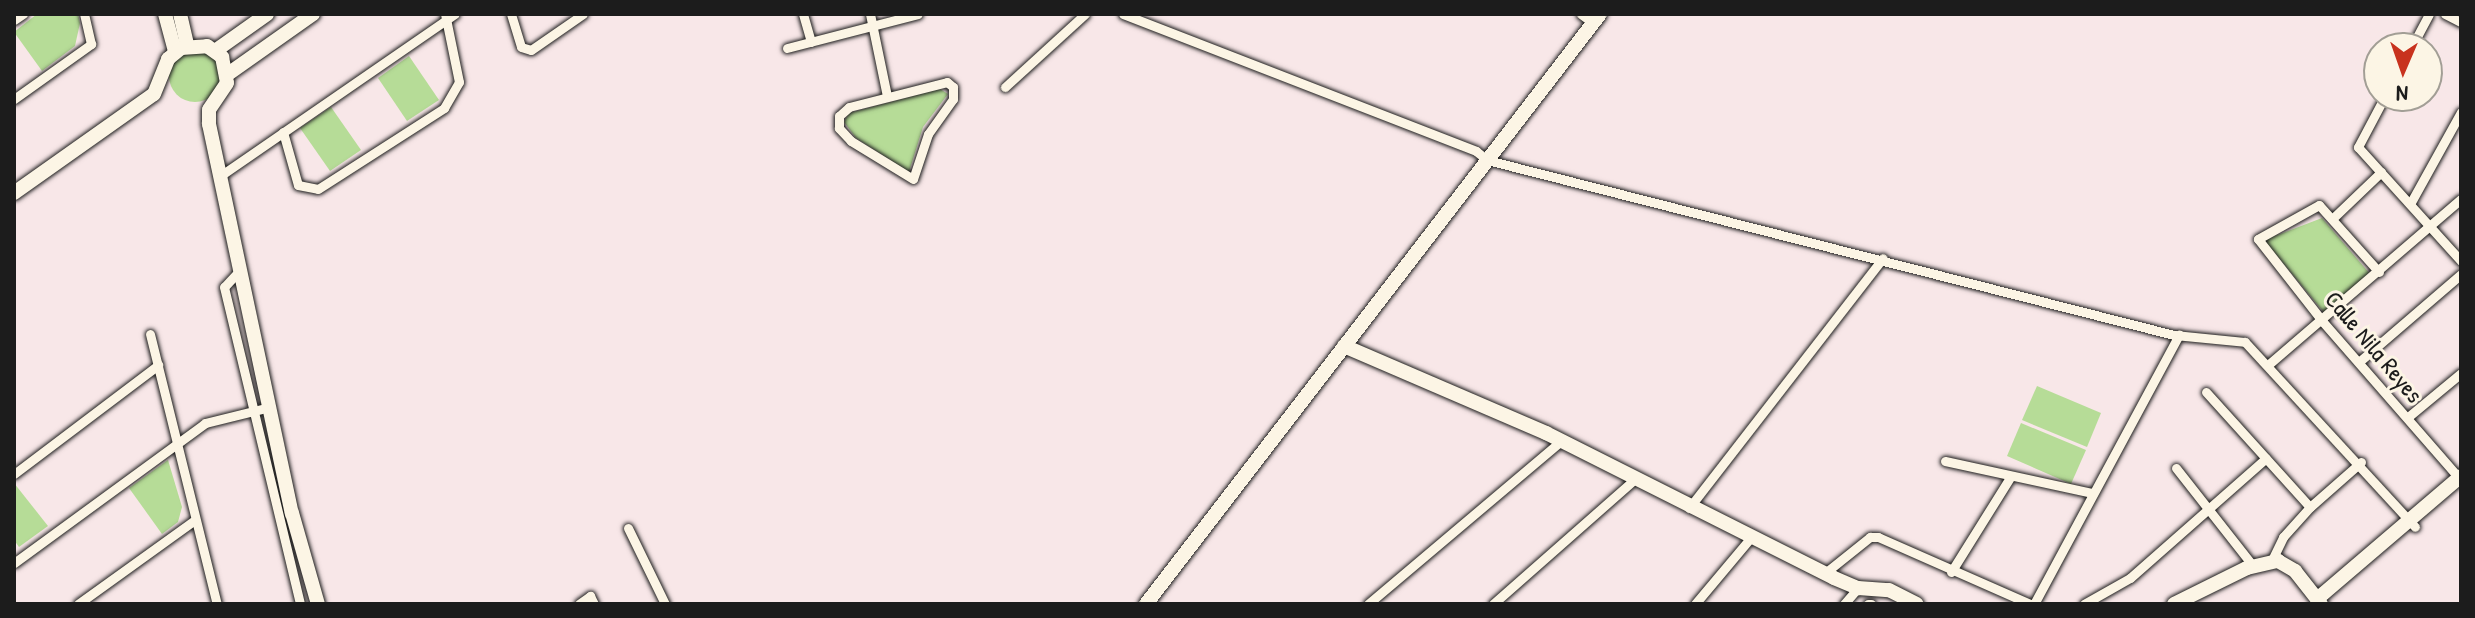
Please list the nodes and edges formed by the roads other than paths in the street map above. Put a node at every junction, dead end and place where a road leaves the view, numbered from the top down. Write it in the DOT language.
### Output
graph roads {
  1 [pos="23,14"];
  2 [pos="84,14"];
  3 [pos="165,14"];
  4 [pos="180,14"];
  5 [pos="267,14"];
  6 [pos="313,14"];
  7 [pos="511,14"];
  8 [pos="583,14"];
  9 [pos="803,14"];
  10 [pos="870,14"];
  11 [pos="918,14"];
  12 [pos="1085,14"];
  13 [pos="1123,14"];
  14 [pos="2429,14"];
  15 [pos="2445,14"];
  16 [pos="449,16"];
  17 [pos="1592,17"];
  18 [pos="14,20"];
  19 [pos="2461,22"];
  20 [pos="873,26"];
  21 [pos="2419,32"];
  22 [pos="811,42"];
  23 [pos="181,48"];
  24 [pos="787,48"];
  25 [pos="215,51"];
  26 [pos="228,74"];
  27 [pos="1005,87"];
  28 [pos="887,96"];
  29 [pos="14,99"];
  30 [pos="2377,112"];
  31 [pos="2461,112"];
  32 [pos="283,132"];
  33 [pos="1487,160"];
  34 [pos="2381,172"];
  35 [pos="220,176"];
  36 [pos="14,193"];
  37 [pos="2461,199"];
  38 [pos="2410,204"];
  39 [pos="2332,219"];
  40 [pos="2430,226"];
  41 [pos="1883,258"];
  42 [pos="2461,261"];
  43 [pos="240,270"];
  44 [pos="2379,272"];
  45 [pos="2461,274"];
  46 [pos="2323,322"];
  47 [pos="150,334"];
  48 [pos="2179,335"];
  49 [pos="1344,346"];
  50 [pos="2360,361"];
  51 [pos="2269,364"];
  52 [pos="158,365"];
  53 [pos="2461,373"];
  54 [pos="2206,392"];
  55 [pos="270,407"];
  56 [pos="252,411"];
  57 [pos="2408,417"];
  58 [pos="1561,441"];
  59 [pos="177,443"];
  60 [pos="2266,458"];
  61 [pos="1945,461"];
  62 [pos="2361,462"];
  63 [pos="2176,468"];
  64 [pos="14,474"];
  65 [pos="2011,476"];
  66 [pos="1635,479"];
  67 [pos="2461,480"];
  68 [pos="2092,493"];
  69 [pos="2209,505"];
  70 [pos="2310,507"];
  71 [pos="1689,508"];
  72 [pos="195,520"];
  73 [pos="2412,524"];
  74 [pos="628,528"];
  75 [pos="1752,536"];
  76 [pos="2271,562"];
  77 [pos="14,563"];
  78 [pos="2253,566"];
  79 [pos="1951,572"];
  80 [pos="1825,573"];
  81 [pos="1858,588"];
  82 [pos="1380,594"];
  83 [pos="216,600"];
  84 [pos="2321,602"];
  85 [pos="2035,603"];
  86 [pos="78,604"];
  87 [pos="204,604"];
  88 [pos="300,604"];
  89 [pos="318,604"];
  90 [pos="579,604"];
  91 [pos="594,604"];
  92 [pos="665,604"];
  93 [pos="1146,604"];
  94 [pos="1368,604"];
  95 [pos="1388,604"];
  96 [pos="1493,604"];
  97 [pos="1695,604"];
  98 [pos="1844,604"];
  99 [pos="1917,604"];
  100 [pos="2084,604"];
  101 [pos="2174,604"];
  1 -- 18 [label="street"];
  2 -- 29 [label="street"];
  3 -- 23 [label="street"];
  4 -- 23 [label="street"];
  5 -- 25 [label="street"];
  6 -- 26 [label="street"];
  7 -- 8 [label="street"];
  9 -- 22 [label="street"];
  10 -- 20 [label="street"];
  11 -- 20 [label="street"];
  12 -- 27 [label="street"];
  13 -- 33 [label="street"];
  14 -- 21 [label="street"];
  15 -- 19 [label="street"];
  16 -- 32 [label="street"];
  16 -- 32 [label="street"];
  17 -- 33 [label="street"];
  20 -- 22 [label="street"];
  20 -- 28 [label="street"];
  22 -- 24 [label="street"];
  23 -- 25 [label="street"];
  23 -- 36 [label="street"];
  25 -- 26 [label="street"];
  26 -- 35 [label="street"];
  28 -- 28 [label="street"];
  30 -- 34 [label="street"];
  31 -- 38 [label="street"];
  32 -- 35 [label="street"];
  33 -- 41 [label="street"];
  33 -- 49 [label="street"];
  34 -- 38 [label="street"];
  34 -- 39 [label="street"];
  35 -- 43 [label="street"];
  37 -- 40 [label="street"];
  38 -- 40 [label="street"];
  39 -- 44 [label="street"];
  39 -- 46 [label="street, Calle Nila Reyes"];
  40 -- 42 [label="street"];
  40 -- 44 [label="street"];
  41 -- 48 [label="street"];
  41 -- 71 [label="street"];
  43 -- 55 [label="street"];
  43 -- 56 [label="street"];
  44 -- 46 [label="street"];
  45 -- 50 [label="street"];
  46 -- 50 [label="street, Calle Nila Reyes"];
  46 -- 51 [label="street"];
  47 -- 52 [label="street"];
  48 -- 51 [label="street"];
  48 -- 68 [label="street"];
  49 -- 58 [label="street"];
  49 -- 93 [label="street"];
  50 -- 57 [label="street, Calle Nila Reyes"];
  51 -- 62 [label="street"];
  52 -- 59 [label="street"];
  52 -- 64 [label="street"];
  53 -- 57 [label="street"];
  54 -- 60 [label="street"];
  55 -- 56 [label="street"];
  55 -- 89 [label="street"];
  56 -- 59 [label="street"];
  56 -- 88 [label="street"];
  57 -- 67 [label="street, Calle Nila Reyes"];
  58 -- 66 [label="street"];
  58 -- 82 [label="street"];
  59 -- 72 [label="street"];
  59 -- 77 [label="street"];
  60 -- 69 [label="street"];
  60 -- 70 [label="street"];
  61 -- 65 [label="street"];
  62 -- 70 [label="street"];
  62 -- 73 [label="street"];
  63 -- 69 [label="street"];
  65 -- 68 [label="street"];
  65 -- 79 [label="street"];
  66 -- 71 [label="street"];
  66 -- 96 [label="street"];
  67 -- 73 [label="street"];
  68 -- 85 [label="street"];
  69 -- 78 [label="street"];
  69 -- 100 [label="street"];
  70 -- 76 [label="street"];
  71 -- 75 [label="street"];
  72 -- 83 [label="street"];
  72 -- 86 [label="street"];
  73 -- 84 [label="street"];
  74 -- 92 [label="street"];
  75 -- 80 [label="street"];
  75 -- 97 [label="street"];
  76 -- 78 [label="street"];
  76 -- 84 [label="street"];
  78 -- 101 [label="street"];
  79 -- 80 [label="street"];
  79 -- 85 [label="street"];
  80 -- 81 [label="street"];
  81 -- 98 [label="street"];
  81 -- 99 [label="street"];
  82 -- 94 [label="street"];
  82 -- 95 [label="street"];
  83 -- 87 [label="street"];
  90 -- 91 [label="street"];
}
